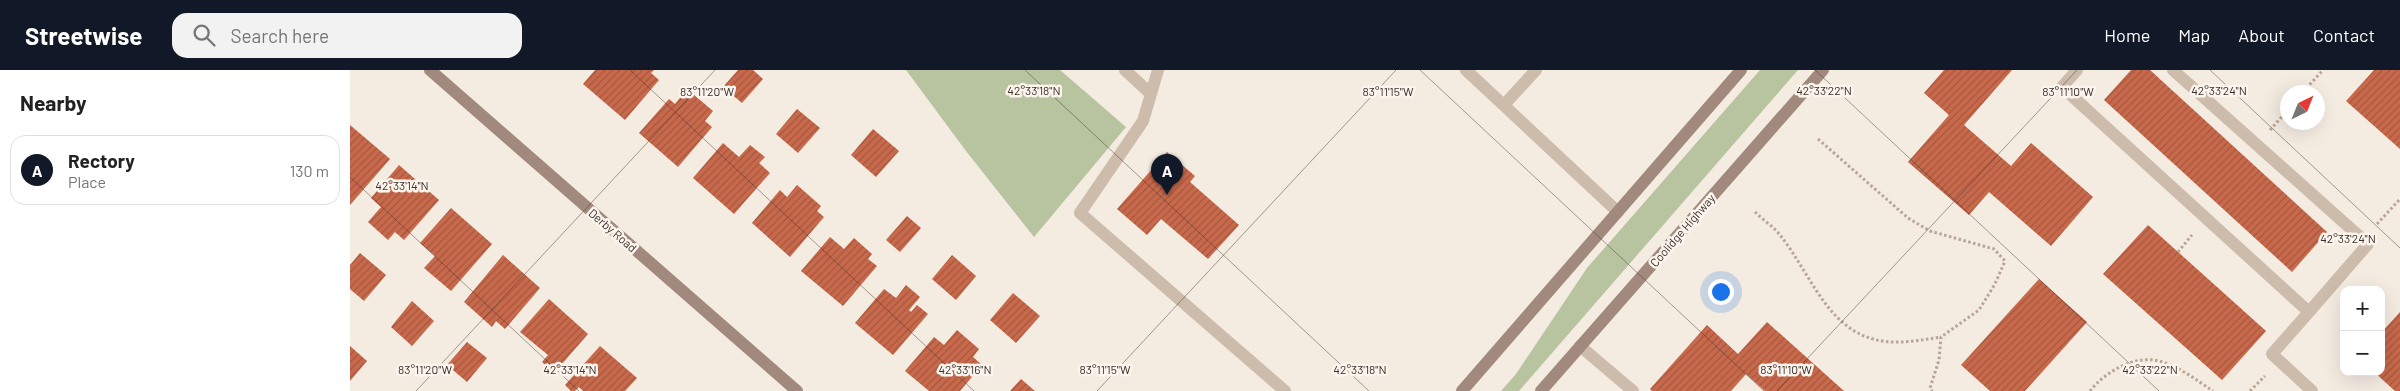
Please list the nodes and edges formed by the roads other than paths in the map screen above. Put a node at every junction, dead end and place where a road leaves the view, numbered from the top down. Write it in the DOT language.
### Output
graph roads {
  1 [pos="430,70"];
  2 [pos="1125,70"];
  3 [pos="1158,70"];
  4 [pos="1466,70"];
  5 [pos="1536,70"];
  6 [pos="1741,70"];
  7 [pos="1822,70"];
  8 [pos="2076,70"];
  9 [pos="2173,70"];
  10 [pos="1151,94"];
  11 [pos="1504,106"];
  12 [pos="1618,212"];
  13 [pos="2309,312"];
  14 [pos="1580,346"];
  15 [pos="797,391"];
  16 [pos="1285,391"];
  17 [pos="1462,391"];
  18 [pos="1541,391"];
  19 [pos="1633,391"];
  20 [pos="2312,391"];
  1 -- 15 [label="main road, Derby Road"];
  2 -- 10 [label="lane"];
  3 -- 10 [label="lane"];
  4 -- 11 [label="lane"];
  5 -- 11 [label="lane"];
  6 -- 12 [label="main road"];
  7 -- 14 [label="main road, Coolidge Highway"];
  8 -- 13 [label="lane"];
  9 -- 13 [label="lane"];
  10 -- 16 [label="lane"];
  11 -- 12 [label="lane"];
  12 -- 17 [label="main road"];
  13 -- 20 [label="lane"];
  14 -- 18 [label="main road, Coolidge Highway"];
  14 -- 19 [label="lane"];
}
